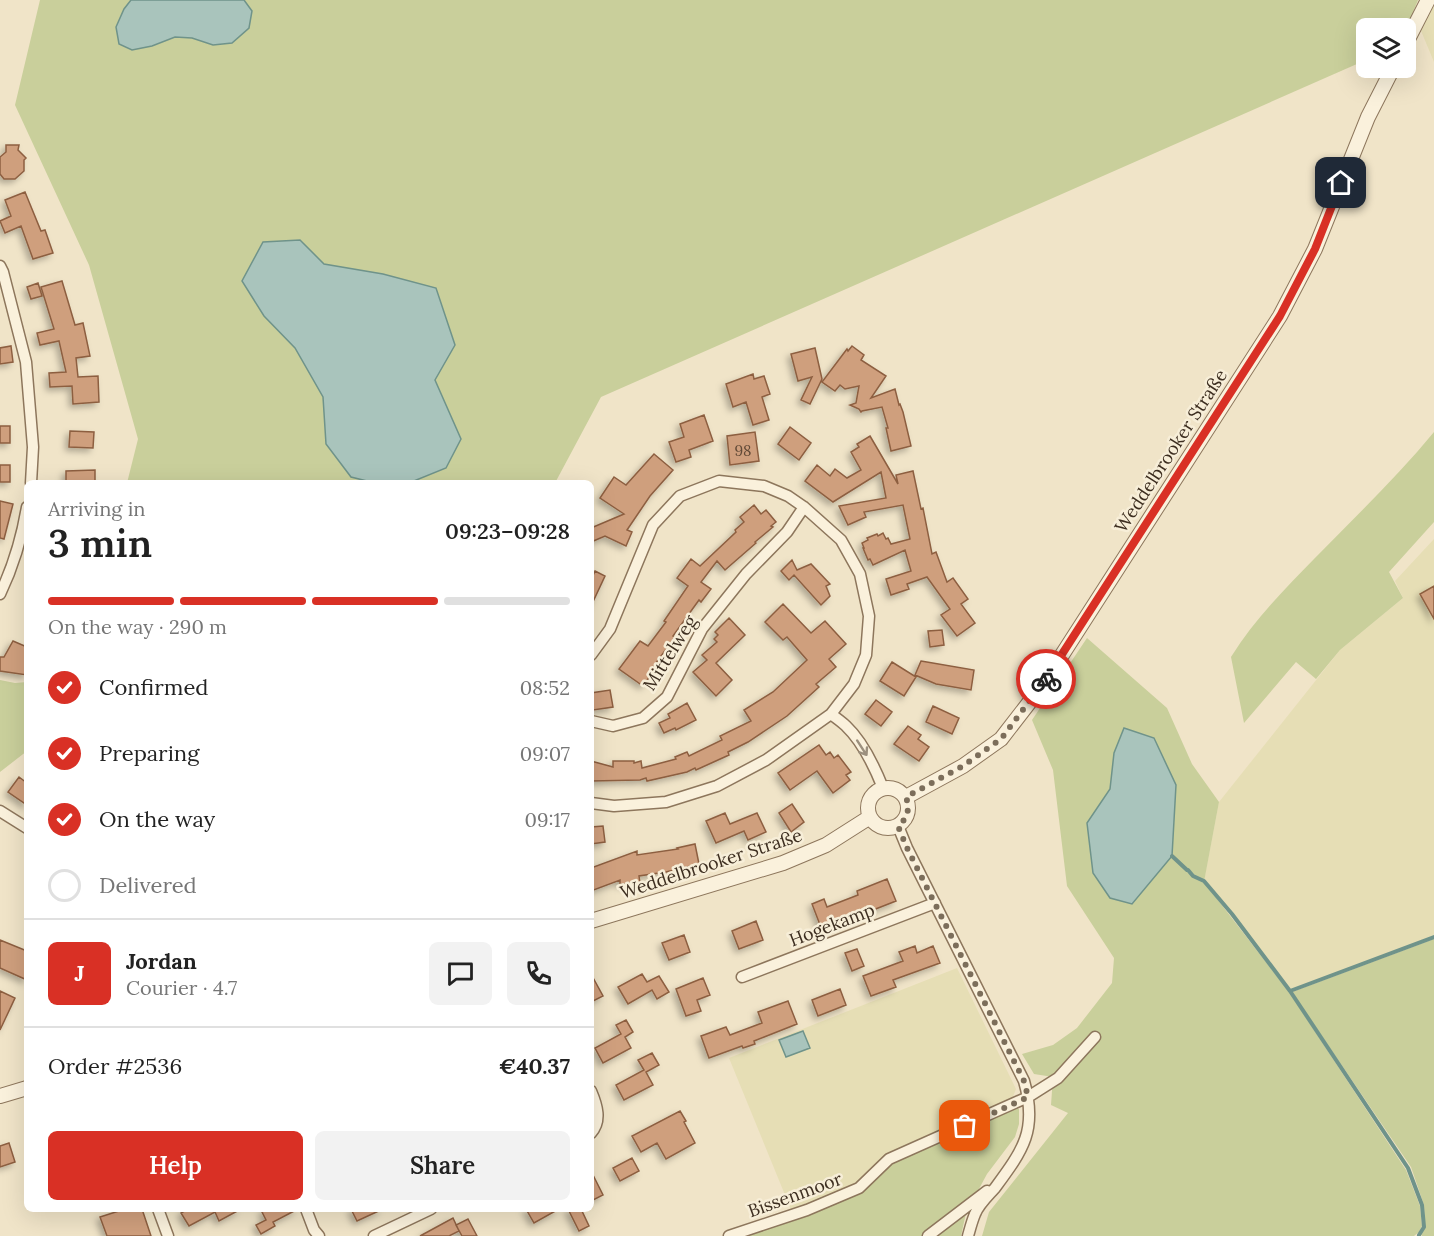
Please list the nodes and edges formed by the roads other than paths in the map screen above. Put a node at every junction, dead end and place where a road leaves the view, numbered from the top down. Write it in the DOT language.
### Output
graph roads {
  1 [pos="1428,0"];
  2 [pos="1416,24"];
  3 [pos="1388,78"];
  4 [pos="0,266"];
  5 [pos="31,480"];
  6 [pos="804,507"];
  7 [pos="24,523"];
  8 [pos="0,594"];
  9 [pos="594,651"];
  10 [pos="831,714"];
  11 [pos="594,722"];
  12 [pos="883,788"];
  13 [pos="906,797"];
  14 [pos="594,803"];
  15 [pos="0,811"];
  16 [pos="870,817"];
  17 [pos="24,826"];
  18 [pos="898,826"];
  19 [pos="934,903"];
  20 [pos="594,920"];
  21 [pos="742,977"];
  22 [pos="1095,1037"];
  23 [pos="24,1089"];
  24 [pos="0,1096"];
  25 [pos="1028,1097"];
  26 [pos="594,1098"];
  27 [pos="594,1130"];
  28 [pos="999,1182"];
  29 [pos="159,1212"];
  30 [pos="307,1212"];
  31 [pos="426,1212"];
  32 [pos="168,1236"];
  33 [pos="319,1236"];
  34 [pos="374,1236"];
  35 [pos="729,1236"];
  36 [pos="928,1236"];
  37 [pos="968,1236"];
  1 -- 2 [label="street"];
  3 -- 13 [label="street, Weddelbrooker Straße"];
  4 -- 5 [label="street"];
  6 -- 9 [label="street"];
  6 -- 10 [label="street"];
  6 -- 11 [label="street, Mittelweg"];
  7 -- 8 [label="street"];
  10 -- 12 [label="street, one-way"];
  10 -- 14 [label="street"];
  12 -- 13 [label="street"];
  12 -- 16 [label="street"];
  13 -- 18 [label="street"];
  15 -- 17 [label="street"];
  16 -- 18 [label="street"];
  16 -- 20 [label="street, Weddelbrooker Straße"];
  18 -- 19 [label="street"];
  19 -- 21 [label="street, Hogekamp"];
  19 -- 25 [label="street"];
  22 -- 25 [label="street, Bissenmoor"];
  23 -- 24 [label="street"];
  25 -- 28 [label="street"];
  25 -- 35 [label="street, Bissenmoor"];
  26 -- 27 [label="street"];
  28 -- 36 [label="street"];
  28 -- 37 [label="street"];
  29 -- 32 [label="street"];
  30 -- 33 [label="street"];
  31 -- 34 [label="street"];
}
